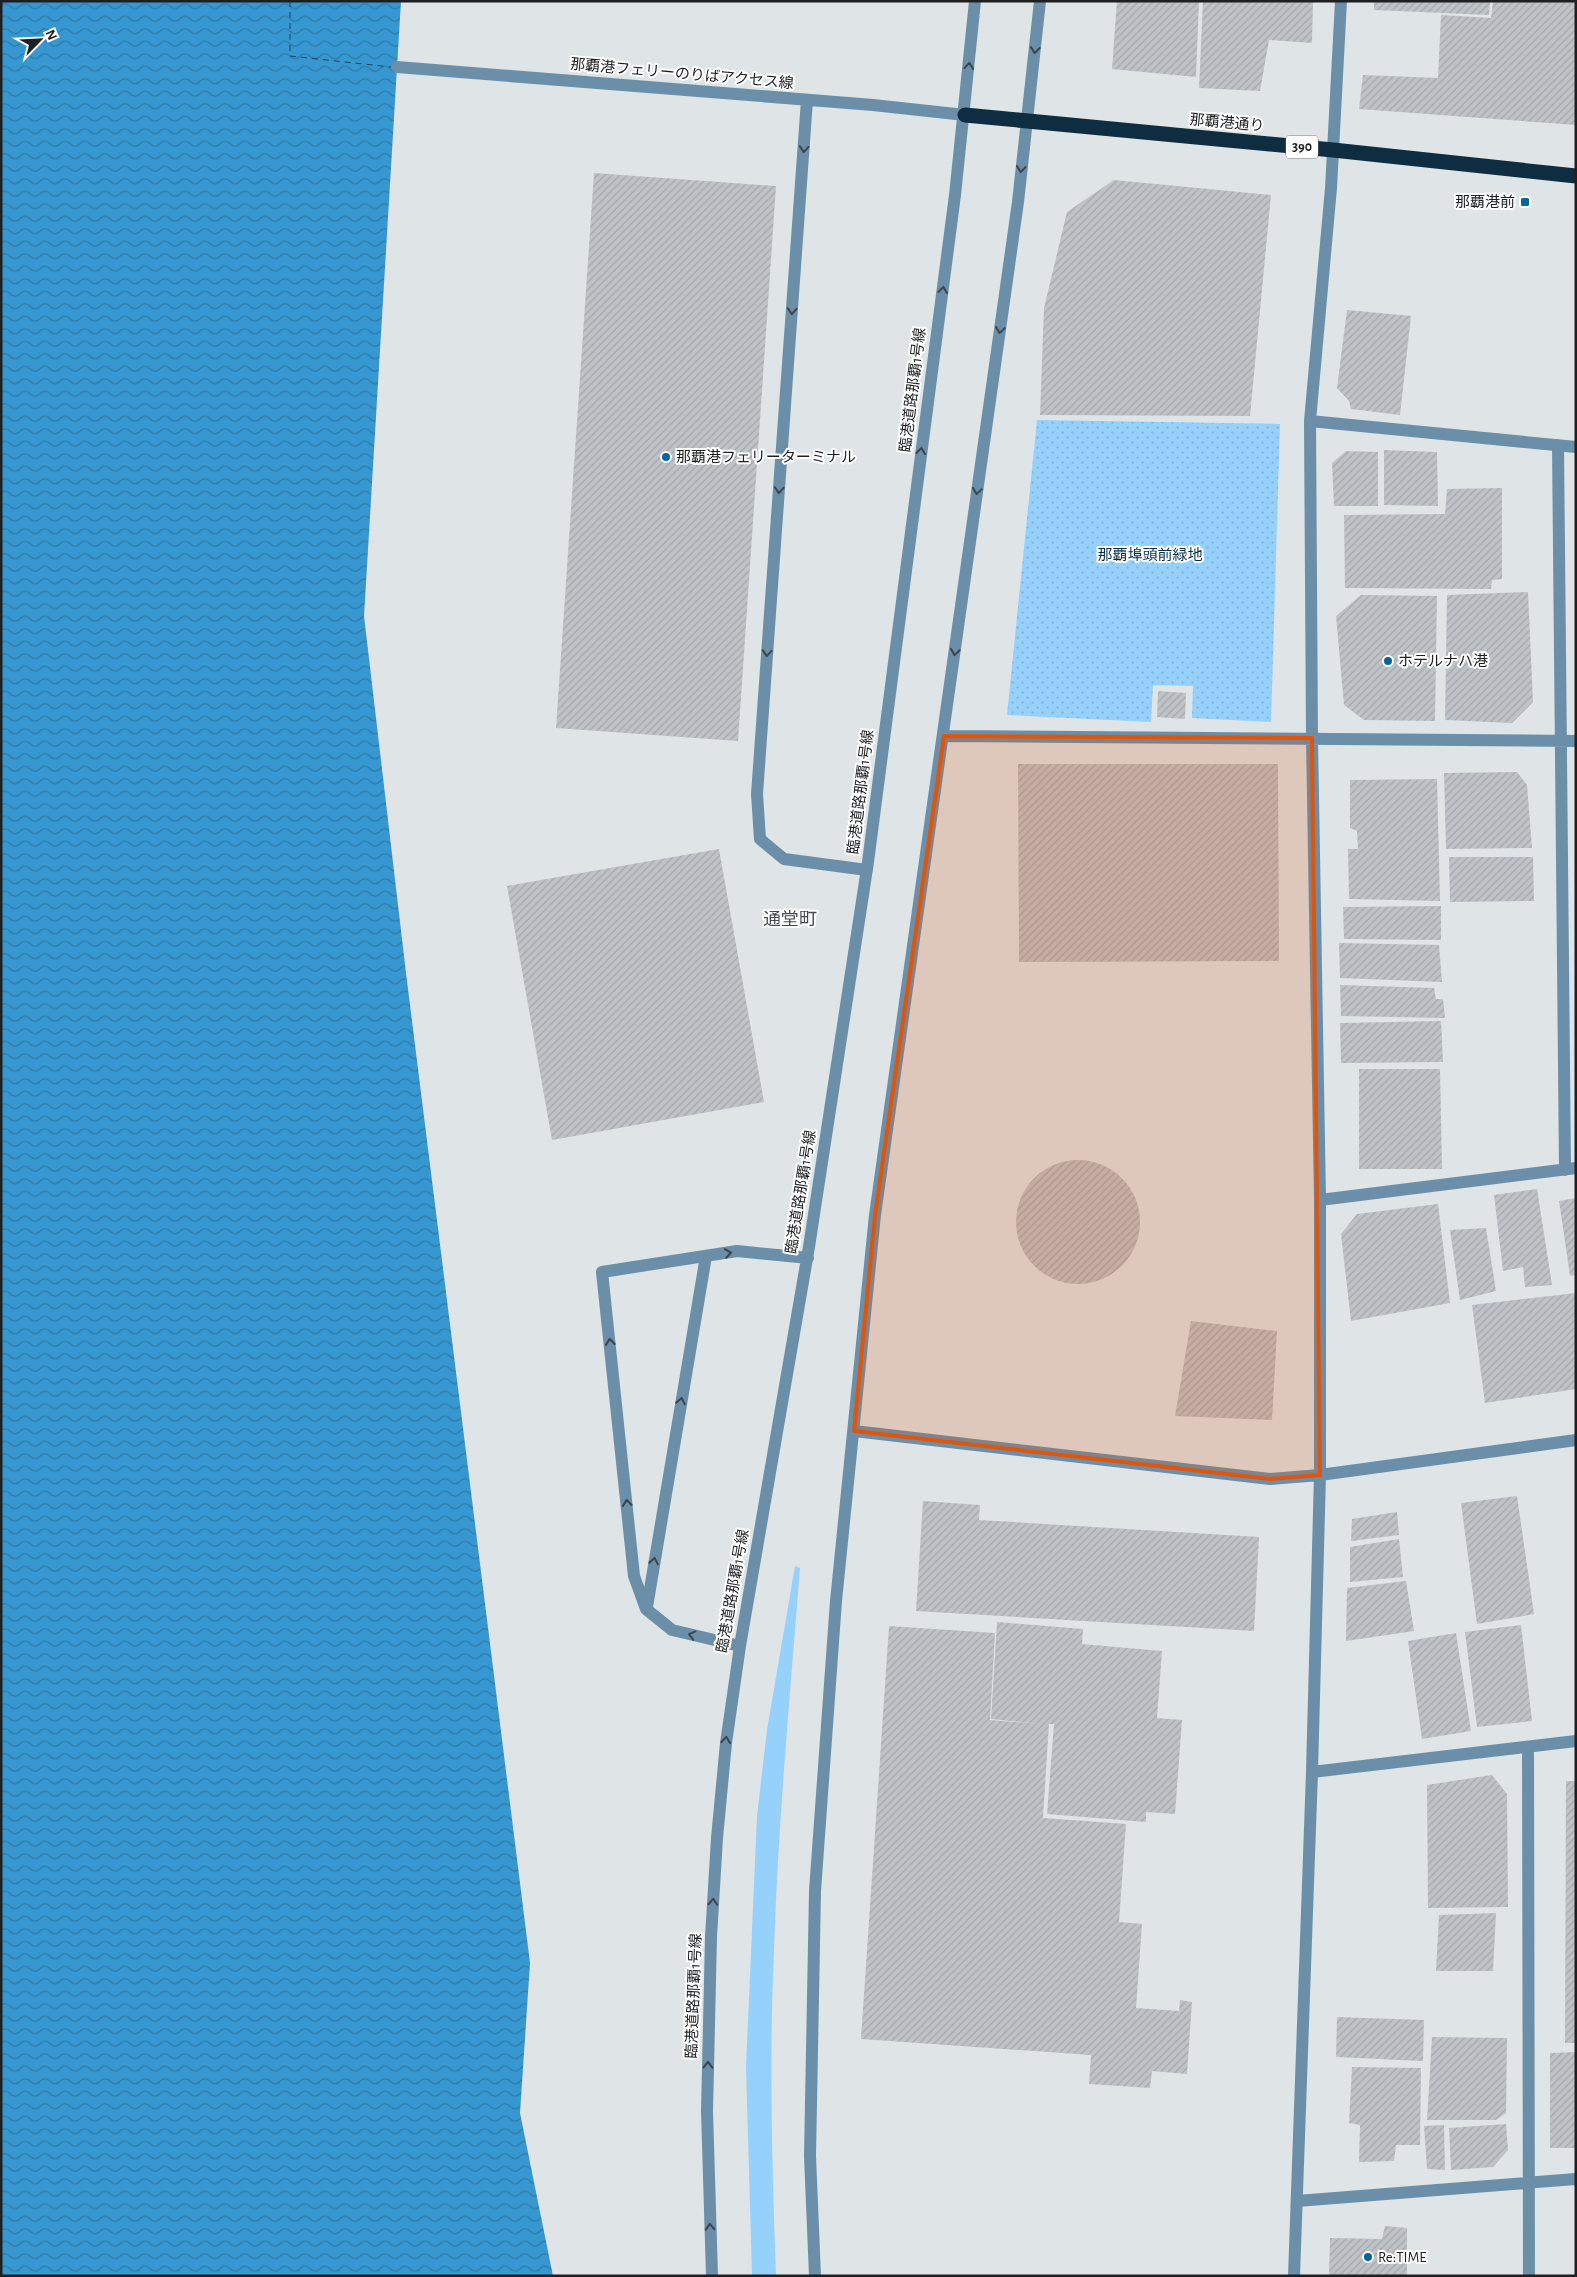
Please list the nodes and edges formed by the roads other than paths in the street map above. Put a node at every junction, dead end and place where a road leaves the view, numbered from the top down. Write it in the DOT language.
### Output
graph roads {
  1 [pos="975,1"];
  2 [pos="1040,1"];
  3 [pos="1342,1"];
  4 [pos="397,67"];
  5 [pos="807,100"];
  6 [pos="965,115"];
  7 [pos="1027,121"];
  8 [pos="1333,150"];
  9 [pos="1576,176"];
  10 [pos="1310,421"];
  11 [pos="1558,445"];
  12 [pos="1576,447"];
  13 [pos="944,736"];
  14 [pos="1312,738"];
  15 [pos="1561,741"];
  16 [pos="1576,741"];
  17 [pos="867,870"];
  18 [pos="1570,1169"];
  19 [pos="1320,1200"];
  20 [pos="706,1256"];
  21 [pos="808,1258"];
  22 [pos="854,1431"];
  23 [pos="1576,1440"];
  24 [pos="1320,1475"];
  25 [pos="646,1609"];
  26 [pos="740,1646"];
  27 [pos="1576,1742"];
  28 [pos="1528,1748"];
  29 [pos="1312,1772"];
  30 [pos="1576,2179"];
  31 [pos="1530,2184"];
  32 [pos="1297,2201"];
  33 [pos="712,2276"];
  34 [pos="815,2276"];
  35 [pos="1294,2276"];
  36 [pos="1529,2276"];
  6 -- 1 [label="street, 臨港道路那覇1号線, one-way"];
  2 -- 7 [label="street, one-way"];
  3 -- 8 [label="street"];
  4 -- 5 [label="street, 那覇港フェリーのりばアクセス線"];
  5 -- 6 [label="street, 那覇港フェリーのりばアクセス線"];
  5 -- 17 [label="street, one-way"];
  6 -- 7 [label="highway, 那覇港通り / 390"];
  17 -- 6 [label="street, 臨港道路那覇1号線, one-way"];
  7 -- 8 [label="highway, 那覇港通り / 390"];
  7 -- 13 [label="street, one-way"];
  8 -- 9 [label="highway, 那覇港通り / 390"];
  8 -- 10 [label="street"];
  10 -- 11 [label="street"];
  10 -- 14 [label="street"];
  11 -- 12 [label="street"];
  11 -- 15 [label="street"];
  13 -- 14 [label="street"];
  13 -- 22 [label="street"];
  14 -- 15 [label="street"];
  14 -- 19 [label="street"];
  15 -- 16 [label="street"];
  15 -- 18 [label="street"];
  17 -- 21 [label="street, 臨港道路那覇1号線"];
  18 -- 19 [label="street"];
  19 -- 24 [label="street"];
  20 -- 21 [label="street, one-way"];
  25 -- 20 [label="street, one-way"];
  25 -- 20 [label="street, one-way"];
  21 -- 26 [label="street, 臨港道路那覇1号線"];
  22 -- 24 [label="street"];
  22 -- 34 [label="street"];
  23 -- 24 [label="street"];
  24 -- 29 [label="street"];
  26 -- 25 [label="street, one-way"];
  33 -- 26 [label="street, 臨港道路那覇1号線, one-way"];
  27 -- 28 [label="street"];
  28 -- 29 [label="street"];
  28 -- 31 [label="street"];
  29 -- 32 [label="street"];
  30 -- 31 [label="street"];
  31 -- 32 [label="street"];
  31 -- 36 [label="street"];
  32 -- 35 [label="street"];
}
